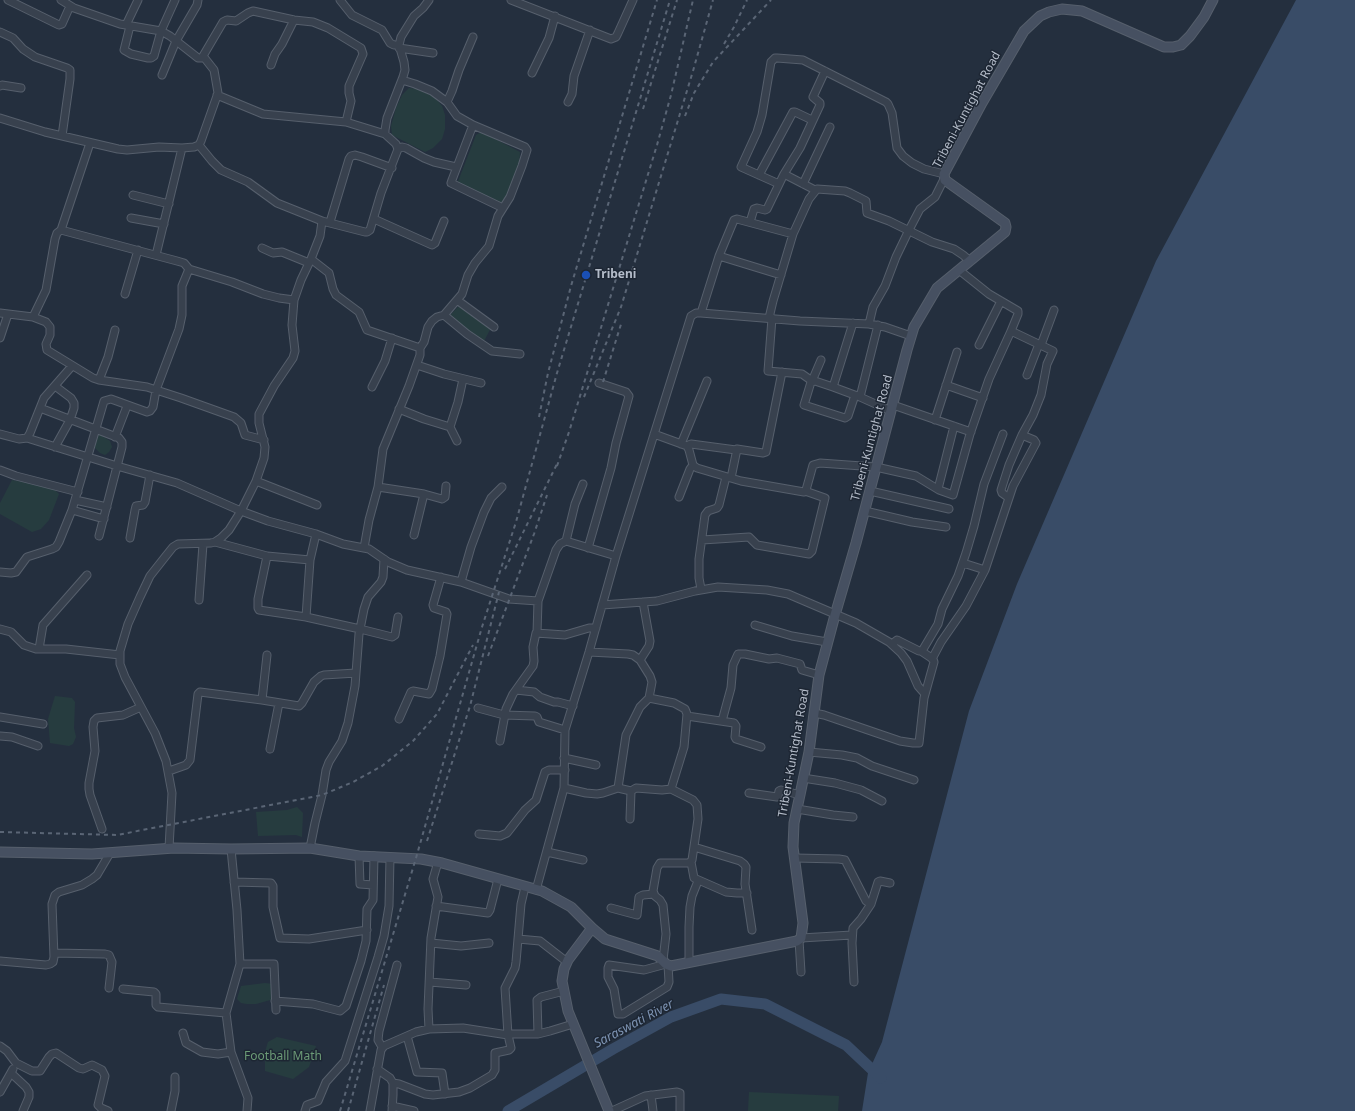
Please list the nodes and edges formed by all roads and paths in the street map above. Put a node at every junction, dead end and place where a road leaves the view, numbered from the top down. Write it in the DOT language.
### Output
graph roads {
  1 [pos="8,0"];
  2 [pos="61,0"];
  3 [pos="138,0"];
  4 [pos="174,0"];
  5 [pos="198,0"];
  6 [pos="340,0"];
  7 [pos="418,0"];
  8 [pos="511,0"];
  9 [pos="633,0"];
  10 [pos="1213,0"];
  11 [pos="427,3"];
  12 [pos="70,6"];
  13 [pos="555,16"];
  14 [pos="294,20"];
  15 [pos="128,26"];
  16 [pos="590,30"];
  17 [pos="161,31"];
  18 [pos="0,32"];
  19 [pos="473,37"];
  20 [pos="176,41"];
  21 [pos="399,47"];
  22 [pos="432,53"];
  23 [pos="203,58"];
  24 [pos="271,65"];
  25 [pos="825,71"];
  26 [pos="532,73"];
  27 [pos="162,75"];
  28 [pos="402,80"];
  29 [pos="0,86"];
  30 [pos="21,88"];
  31 [pos="217,95"];
  32 [pos="447,102"];
  33 [pos="568,102"];
  34 [pos="0,118"];
  35 [pos="812,120"];
  36 [pos="346,122"];
  37 [pos="473,125"];
  38 [pos="830,127"];
  39 [pos="385,134"];
  40 [pos="62,136"];
  41 [pos="90,143"];
  42 [pos="199,145"];
  43 [pos="182,148"];
  44 [pos="398,149"];
  45 [pos="456,167"];
  46 [pos="392,168"];
  47 [pos="784,174"];
  48 [pos="759,175"];
  49 [pos="944,177"];
  50 [pos="779,184"];
  51 [pos="803,184"];
  52 [pos="815,190"];
  53 [pos="133,195"];
  54 [pos="169,204"];
  55 [pos="503,208"];
  56 [pos="131,218"];
  57 [pos="374,219"];
  58 [pos="322,220"];
  59 [pos="444,221"];
  60 [pos="330,222"];
  61 [pos="750,222"];
  62 [pos="164,224"];
  63 [pos="61,230"];
  64 [pos="909,230"];
  65 [pos="793,234"];
  66 [pos="262,248"];
  67 [pos="138,250"];
  68 [pos="156,255"];
  69 [pos="719,256"];
  70 [pos="310,261"];
  71 [pos="970,261"];
  72 [pos="189,269"];
  73 [pos="959,270"];
  74 [pos="781,275"];
  75 [pos="125,294"];
  76 [pos="294,300"];
  77 [pos="457,300"];
  78 [pos="1001,301"];
  79 [pos="1054,310"];
  80 [pos="0,313"];
  81 [pos="701,313"];
  82 [pos="8,314"];
  83 [pos="444,315"];
  84 [pos="33,317"];
  85 [pos="771,318"];
  86 [pos="853,323"];
  87 [pos="869,324"];
  88 [pos="878,325"];
  89 [pos="494,327"];
  90 [pos="115,330"];
  91 [pos="1011,331"];
  92 [pos="911,336"];
  93 [pos="0,338"];
  94 [pos="392,338"];
  95 [pos="979,345"];
  96 [pos="1040,345"];
  97 [pos="420,348"];
  98 [pos="957,352"];
  99 [pos="520,354"];
  100 [pos="821,360"];
  101 [pos="417,364"];
  102 [pos="72,366"];
  103 [pos="782,372"];
  104 [pos="1027,375"];
  105 [pos="463,379"];
  106 [pos="99,380"];
  107 [pos="706,381"];
  108 [pos="812,381"];
  109 [pos="481,383"];
  110 [pos="599,384"];
  111 [pos="946,385"];
  112 [pos="55,386"];
  113 [pos="372,387"];
  114 [pos="833,387"];
  115 [pos="156,390"];
  116 [pos="857,396"];
  117 [pos="982,398"];
  118 [pos="127,406"];
  119 [pos="40,408"];
  120 [pos="892,408"];
  121 [pos="399,409"];
  122 [pos="70,420"];
  123 [pos="935,420"];
  124 [pos="954,426"];
  125 [pos="450,427"];
  126 [pos="96,430"];
  127 [pos="970,432"];
  128 [pos="0,434"];
  129 [pos="654,434"];
  130 [pos="1003,434"];
  131 [pos="1022,435"];
  132 [pos="115,437"];
  133 [pos="27,438"];
  134 [pos="264,440"];
  135 [pos="457,441"];
  136 [pos="684,445"];
  137 [pos="55,447"];
  138 [pos="736,450"];
  139 [pos="88,457"];
  140 [pos="693,465"];
  141 [pos="117,466"];
  142 [pos="876,468"];
  143 [pos="0,470"];
  144 [pos="150,475"];
  145 [pos="729,477"];
  146 [pos="256,481"];
  147 [pos="583,484"];
  148 [pos="446,486"];
  149 [pos="378,487"];
  150 [pos="502,487"];
  151 [pos="938,489"];
  152 [pos="805,491"];
  153 [pos="870,491"];
  154 [pos="78,492"];
  155 [pos="424,494"];
  156 [pos="679,497"];
  157 [pos="1009,498"];
  158 [pos="75,500"];
  159 [pos="317,505"];
  160 [pos="107,507"];
  161 [pos="949,509"];
  162 [pos="72,510"];
  163 [pos="241,511"];
  164 [pos="865,511"];
  165 [pos="104,519"];
  166 [pos="946,528"];
  167 [pos="316,534"];
  168 [pos="414,535"];
  169 [pos="99,536"];
  170 [pos="130,538"];
  171 [pos="702,540"];
  172 [pos="566,541"];
  173 [pos="216,542"];
  174 [pos="203,544"];
  175 [pos="364,548"];
  176 [pos="588,548"];
  177 [pos="267,556"];
  178 [pos="616,556"];
  179 [pos="384,559"];
  180 [pos="310,560"];
  181 [pos="962,563"];
  182 [pos="985,570"];
  183 [pos="0,572"];
  184 [pos="87,575"];
  185 [pos="441,577"];
  186 [pos="461,582"];
  187 [pos="701,589"];
  188 [pos="199,600"];
  189 [pos="538,601"];
  190 [pos="643,602"];
  191 [pos="602,605"];
  192 [pos="835,615"];
  193 [pos="306,617"];
  194 [pos="398,617"];
  195 [pos="755,625"];
  196 [pos="596,628"];
  197 [pos="0,629"];
  198 [pos="360,629"];
  199 [pos="537,632"];
  200 [pos="827,642"];
  201 [pos="892,644"];
  202 [pos="39,649"];
  203 [pos="921,651"];
  204 [pos="589,652"];
  205 [pos="120,655"];
  206 [pos="267,655"];
  207 [pos="932,659"];
  208 [pos="640,660"];
  209 [pos="356,673"];
  210 [pos="819,675"];
  211 [pos="516,690"];
  212 [pos="925,694"];
  213 [pos="649,698"];
  214 [pos="262,700"];
  215 [pos="279,704"];
  216 [pos="573,706"];
  217 [pos="141,707"];
  218 [pos="478,708"];
  219 [pos="814,713"];
  220 [pos="504,715"];
  221 [pos="687,716"];
  222 [pos="0,717"];
  223 [pos="399,719"];
  224 [pos="722,721"];
  225 [pos="43,724"];
  226 [pos="565,730"];
  227 [pos="0,736"];
  228 [pos="500,741"];
  229 [pos="38,746"];
  230 [pos="762,747"];
  231 [pos="270,749"];
  232 [pos="809,752"];
  233 [pos="564,758"];
  234 [pos="596,764"];
  235 [pos="565,770"];
  236 [pos="169,771"];
  237 [pos="803,778"];
  238 [pos="914,780"];
  239 [pos="564,788"];
  240 [pos="618,788"];
  241 [pos="671,789"];
  242 [pos="631,791"];
  243 [pos="749,793"];
  244 [pos="800,795"];
  245 [pos="882,801"];
  246 [pos="797,809"];
  247 [pos="853,817"];
  248 [pos="630,819"];
  249 [pos="102,829"];
  250 [pos="479,834"];
  251 [pos="694,847"];
  252 [pos="169,848"];
  253 [pos="310,848"];
  254 [pos="231,849"];
  255 [pos="547,852"];
  256 [pos="110,853"];
  257 [pos="1,854"];
  258 [pos="360,856"];
  259 [pos="374,856"];
  260 [pos="390,857"];
  261 [pos="794,858"];
  262 [pos="583,860"];
  263 [pos="438,862"];
  264 [pos="691,862"];
  265 [pos="498,879"];
  266 [pos="698,881"];
  267 [pos="234,882"];
  268 [pos="890,883"];
  269 [pos="373,885"];
  270 [pos="525,887"];
  271 [pos="536,890"];
  272 [pos="747,892"];
  273 [pos="654,894"];
  274 [pos="870,904"];
  275 [pos="436,906"];
  276 [pos="611,908"];
  277 [pos="592,928"];
  278 [pos="367,930"];
  279 [pos="752,930"];
  280 [pos="852,935"];
  281 [pos="518,939"];
  282 [pos="800,939"];
  283 [pos="430,944"];
  284 [pos="489,944"];
  285 [pos="54,953"];
  286 [pos="0,961"];
  287 [pos="567,962"];
  288 [pos="689,962"];
  289 [pos="666,963"];
  290 [pos="240,964"];
  291 [pos="397,965"];
  292 [pos="801,972"];
  293 [pos="430,982"];
  294 [pos="854,982"];
  295 [pos="466,985"];
  296 [pos="110,988"];
  297 [pos="123,989"];
  298 [pos="564,991"];
  299 [pos="275,1001"];
  300 [pos="276,1010"];
  301 [pos="226,1013"];
  302 [pos="572,1024"];
  303 [pos="429,1028"];
  304 [pos="183,1033"];
  305 [pos="508,1034"];
  306 [pos="538,1034"];
  307 [pos="407,1036"];
  308 [pos="0,1046"];
  309 [pos="382,1047"];
  310 [pos="231,1052"];
  311 [pos="16,1064"];
  312 [pos="378,1069"];
  313 [pos="11,1073"];
  314 [pos="175,1077"];
  315 [pos="393,1084"];
  316 [pos="0,1092"];
  317 [pos="445,1094"];
  318 [pos="650,1095"];
  319 [pos="392,1109"];
  320 [pos="23,1111"];
  321 [pos="108,1111"];
  322 [pos="171,1111"];
  323 [pos="247,1111"];
  324 [pos="305,1111"];
  325 [pos="370,1111"];
  326 [pos="414,1111"];
  327 [pos="611,1111"];
  328 [pos="653,1111"];
  329 [pos="680,1111"];
  1 -- 12 [label="street"];
  2 -- 12 [label="street"];
  3 -- 15 [label="street"];
  4 -- 17 [label="street"];
  5 -- 20 [label="street"];
  6 -- 21 [label="street"];
  7 -- 11 [label="street"];
  8 -- 13 [label="street"];
  9 -- 16 [label="street"];
  10 -- 49 [label="main road, Tribeni-Kuntighat Road"];
  11 -- 21 [label="street"];
  12 -- 15 [label="street"];
  13 -- 16 [label="street"];
  13 -- 26 [label="street"];
  14 -- 23 [label="street"];
  14 -- 24 [label="street"];
  14 -- 36 [label="street"];
  15 -- 17 [label="street"];
  15 -- 17 [label="street"];
  16 -- 33 [label="street"];
  17 -- 20 [label="street"];
  18 -- 40 [label="street"];
  19 -- 32 [label="street"];
  20 -- 23 [label="street"];
  20 -- 27 [label="street"];
  21 -- 22 [label="street"];
  21 -- 28 [label="street"];
  23 -- 31 [label="street"];
  25 -- 35 [label="street"];
  25 -- 48 [label="street"];
  25 -- 49 [label="street"];
  28 -- 32 [label="street"];
  28 -- 39 [label="street"];
  29 -- 30 [label="street"];
  31 -- 36 [label="street"];
  31 -- 42 [label="street"];
  32 -- 37 [label="street"];
  34 -- 40 [label="street"];
  35 -- 47 [label="street"];
  35 -- 48 [label="street"];
  36 -- 39 [label="street"];
  37 -- 45 [label="street"];
  37 -- 55 [label="street"];
  38 -- 51 [label="street"];
  39 -- 44 [label="street"];
  40 -- 41 [label="street"];
  41 -- 43 [label="street"];
  41 -- 63 [label="street"];
  42 -- 43 [label="street"];
  42 -- 58 [label="street"];
  43 -- 54 [label="street"];
  44 -- 45 [label="street"];
  44 -- 46 [label="street"];
  45 -- 55 [label="street"];
  46 -- 57 [label="street"];
  46 -- 60 [label="street"];
  47 -- 50 [label="street"];
  47 -- 51 [label="street"];
  48 -- 50 [label="street"];
  49 -- 64 [label="street"];
  49 -- 71 [label="main road, Tribeni-Kuntighat Road"];
  50 -- 61 [label="street"];
  51 -- 52 [label="street"];
  52 -- 64 [label="street"];
  52 -- 65 [label="street"];
  53 -- 54 [label="street"];
  54 -- 62 [label="street"];
  55 -- 77 [label="street"];
  56 -- 62 [label="street"];
  57 -- 59 [label="street"];
  57 -- 60 [label="street"];
  58 -- 60 [label="street"];
  58 -- 70 [label="street"];
  61 -- 65 [label="street"];
  61 -- 69 [label="street"];
  62 -- 68 [label="street"];
  63 -- 67 [label="street"];
  63 -- 84 [label="street"];
  64 -- 71 [label="street"];
  64 -- 87 [label="street"];
  65 -- 74 [label="street"];
  66 -- 70 [label="street"];
  67 -- 68 [label="street"];
  67 -- 75 [label="street"];
  68 -- 72 [label="street"];
  69 -- 74 [label="street"];
  69 -- 81 [label="street"];
  70 -- 76 [label="street"];
  70 -- 94 [label="street"];
  71 -- 73 [label="main road, Tribeni-Kuntighat Road"];
  72 -- 76 [label="street"];
  72 -- 115 [label="street"];
  73 -- 78 [label="street"];
  73 -- 92 [label="main road, Tribeni-Kuntighat Road"];
  74 -- 85 [label="street"];
  76 -- 134 [label="street"];
  77 -- 83 [label="street"];
  77 -- 89 [label="street"];
  78 -- 91 [label="street"];
  78 -- 95 [label="street"];
  79 -- 96 [label="street"];
  80 -- 82 [label="street"];
  81 -- 85 [label="street"];
  81 -- 129 [label="street"];
  82 -- 84 [label="street"];
  82 -- 93 [label="street"];
  83 -- 97 [label="street"];
  83 -- 99 [label="street"];
  84 -- 102 [label="street"];
  85 -- 86 [label="street"];
  85 -- 103 [label="street"];
  86 -- 87 [label="street"];
  86 -- 114 [label="street"];
  87 -- 88 [label="street"];
  88 -- 92 [label="street"];
  88 -- 116 [label="street"];
  90 -- 106 [label="street"];
  91 -- 96 [label="street"];
  91 -- 117 [label="street"];
  92 -- 120 [label="main road, Tribeni-Kuntighat Road"];
  94 -- 97 [label="street"];
  94 -- 113 [label="street"];
  96 -- 104 [label="street"];
  96 -- 131 [label="street"];
  97 -- 101 [label="street"];
  98 -- 111 [label="street"];
  100 -- 108 [label="street"];
  101 -- 105 [label="street"];
  101 -- 121 [label="street"];
  102 -- 106 [label="street"];
  102 -- 112 [label="street"];
  103 -- 108 [label="street"];
  103 -- 138 [label="street"];
  105 -- 109 [label="street"];
  105 -- 125 [label="street"];
  106 -- 115 [label="street"];
  107 -- 136 [label="street"];
  108 -- 114 [label="street"];
  108 -- 116 [label="street"];
  110 -- 176 [label="street"];
  111 -- 117 [label="street"];
  111 -- 123 [label="street"];
  112 -- 119 [label="street"];
  112 -- 122 [label="street"];
  114 -- 116 [label="street"];
  115 -- 118 [label="street"];
  115 -- 134 [label="street"];
  116 -- 120 [label="street"];
  117 -- 127 [label="street"];
  118 -- 126 [label="street"];
  118 -- 132 [label="street"];
  119 -- 122 [label="street"];
  119 -- 133 [label="street"];
  120 -- 123 [label="street"];
  120 -- 142 [label="main road, Tribeni-Kuntighat Road"];
  121 -- 125 [label="street"];
  121 -- 149 [label="street"];
  122 -- 126 [label="street"];
  122 -- 137 [label="street"];
  123 -- 124 [label="street"];
  124 -- 127 [label="street"];
  124 -- 151 [label="street"];
  125 -- 135 [label="street"];
  126 -- 132 [label="street"];
  126 -- 139 [label="street"];
  127 -- 151 [label="street"];
  128 -- 133 [label="street"];
  129 -- 136 [label="street"];
  129 -- 178 [label="street"];
  130 -- 181 [label="street"];
  131 -- 157 [label="street"];
  131 -- 157 [label="street"];
  132 -- 141 [label="street"];
  133 -- 137 [label="street"];
  134 -- 146 [label="street"];
  136 -- 138 [label="street"];
  136 -- 140 [label="street"];
  137 -- 139 [label="street"];
  138 -- 145 [label="street"];
  139 -- 141 [label="street"];
  139 -- 154 [label="street"];
  140 -- 145 [label="street"];
  140 -- 156 [label="street"];
  141 -- 144 [label="street"];
  141 -- 160 [label="street"];
  142 -- 151 [label="street"];
  142 -- 152 [label="street"];
  142 -- 153 [label="main road, Tribeni-Kuntighat Road"];
  143 -- 154 [label="street"];
  144 -- 163 [label="street"];
  144 -- 170 [label="street"];
  145 -- 152 [label="street"];
  145 -- 171 [label="street"];
  146 -- 159 [label="street"];
  146 -- 163 [label="street"];
  147 -- 172 [label="street"];
  148 -- 155 [label="street"];
  149 -- 155 [label="street"];
  149 -- 175 [label="street"];
  150 -- 186 [label="street"];
  152 -- 171 [label="street"];
  153 -- 161 [label="street"];
  153 -- 164 [label="main road, Tribeni-Kuntighat Road"];
  154 -- 158 [label="street"];
  155 -- 168 [label="street"];
  157 -- 182 [label="street"];
  158 -- 160 [label="street"];
  158 -- 162 [label="street"];
  160 -- 165 [label="street"];
  162 -- 165 [label="street"];
  162 -- 183 [label="street"];
  163 -- 167 [label="street"];
  163 -- 173 [label="street"];
  164 -- 166 [label="street"];
  164 -- 192 [label="main road, Tribeni-Kuntighat Road"];
  165 -- 169 [label="street"];
  167 -- 175 [label="street"];
  167 -- 180 [label="street"];
  171 -- 187 [label="street"];
  172 -- 176 [label="street"];
  172 -- 189 [label="street"];
  173 -- 174 [label="street"];
  173 -- 177 [label="street"];
  174 -- 188 [label="street"];
  174 -- 205 [label="street"];
  175 -- 179 [label="street"];
  176 -- 178 [label="street"];
  177 -- 180 [label="street"];
  177 -- 193 [label="street"];
  178 -- 191 [label="street"];
  179 -- 185 [label="street"];
  179 -- 198 [label="street"];
  180 -- 193 [label="street"];
  181 -- 182 [label="street"];
  181 -- 203 [label="street"];
  182 -- 207 [label="street"];
  184 -- 202 [label="street"];
  185 -- 186 [label="street"];
  185 -- 223 [label="street"];
  186 -- 189 [label="street"];
  187 -- 190 [label="street"];
  187 -- 192 [label="street"];
  189 -- 199 [label="street"];
  190 -- 191 [label="street"];
  190 -- 208 [label="street"];
  191 -- 196 [label="street"];
  192 -- 200 [label="main road, Tribeni-Kuntighat Road"];
  192 -- 201 [label="street"];
  193 -- 198 [label="street"];
  194 -- 198 [label="street"];
  195 -- 200 [label="street"];
  196 -- 199 [label="street"];
  196 -- 204 [label="street"];
  197 -- 202 [label="street"];
  198 -- 209 [label="street"];
  199 -- 211 [label="street"];
  200 -- 210 [label="main road, Tribeni-Kuntighat Road"];
  201 -- 203 [label="street"];
  201 -- 212 [label="street"];
  202 -- 205 [label="street"];
  203 -- 207 [label="street"];
  204 -- 208 [label="street"];
  204 -- 216 [label="street"];
  205 -- 217 [label="street"];
  206 -- 214 [label="street"];
  207 -- 212 [label="street"];
  208 -- 213 [label="street"];
  209 -- 215 [label="street"];
  209 -- 253 [label="street"];
  210 -- 219 [label="main road, Tribeni-Kuntighat Road"];
  210 -- 224 [label="street"];
  211 -- 216 [label="street"];
  211 -- 220 [label="street"];
  212 -- 219 [label="street"];
  213 -- 221 [label="street"];
  213 -- 240 [label="street"];
  214 -- 215 [label="street"];
  214 -- 236 [label="street"];
  215 -- 231 [label="street"];
  216 -- 226 [label="street"];
  217 -- 236 [label="street"];
  217 -- 249 [label="street"];
  218 -- 220 [label="street"];
  219 -- 232 [label="main road, Tribeni-Kuntighat Road"];
  220 -- 226 [label="street"];
  220 -- 228 [label="street"];
  221 -- 224 [label="street"];
  221 -- 241 [label="street"];
  222 -- 225 [label="street"];
  224 -- 230 [label="street"];
  226 -- 233 [label="street"];
  227 -- 229 [label="street"];
  232 -- 237 [label="main road, Tribeni-Kuntighat Road"];
  232 -- 238 [label="street"];
  233 -- 234 [label="street"];
  233 -- 235 [label="street"];
  235 -- 239 [label="street"];
  235 -- 250 [label="street"];
  236 -- 252 [label="street"];
  237 -- 244 [label="main road, Tribeni-Kuntighat Road"];
  237 -- 245 [label="street"];
  239 -- 240 [label="street"];
  239 -- 255 [label="street"];
  240 -- 242 [label="street"];
  241 -- 242 [label="street"];
  241 -- 251 [label="street"];
  242 -- 248 [label="street"];
  243 -- 244 [label="street"];
  244 -- 246 [label="main road, Tribeni-Kuntighat Road"];
  246 -- 247 [label="street"];
  246 -- 261 [label="main road, Tribeni-Kuntighat Road"];
  251 -- 264 [label="street"];
  251 -- 272 [label="street"];
  252 -- 254 [label="main road"];
  252 -- 256 [label="main road"];
  253 -- 254 [label="main road"];
  253 -- 258 [label="main road"];
  254 -- 267 [label="street"];
  255 -- 262 [label="street"];
  255 -- 271 [label="street"];
  256 -- 257 [label="main road"];
  256 -- 285 [label="street"];
  258 -- 259 [label="main road"];
  258 -- 269 [label="street"];
  259 -- 260 [label="main road"];
  259 -- 269 [label="street"];
  260 -- 263 [label="main road"];
  260 -- 324 [label="street"];
  261 -- 274 [label="street"];
  261 -- 282 [label="main road, Tribeni-Kuntighat Road"];
  263 -- 265 [label="main road"];
  263 -- 275 [label="street"];
  264 -- 266 [label="street"];
  264 -- 273 [label="street"];
  265 -- 270 [label="main road"];
  265 -- 275 [label="street"];
  266 -- 272 [label="street"];
  266 -- 288 [label="street"];
  267 -- 278 [label="street"];
  267 -- 290 [label="street"];
  268 -- 274 [label="street"];
  269 -- 278 [label="street"];
  270 -- 271 [label="main road"];
  270 -- 281 [label="street"];
  271 -- 277 [label="main road"];
  272 -- 279 [label="street"];
  273 -- 276 [label="street"];
  273 -- 289 [label="street"];
  274 -- 280 [label="street"];
  275 -- 283 [label="street"];
  277 -- 287 [label="main road"];
  277 -- 289 [label="main road"];
  278 -- 299 [label="street"];
  280 -- 282 [label="street"];
  280 -- 294 [label="street"];
  281 -- 287 [label="street"];
  281 -- 305 [label="street"];
  282 -- 288 [label="main road"];
  282 -- 292 [label="street"];
  283 -- 284 [label="street"];
  283 -- 293 [label="street"];
  285 -- 286 [label="street"];
  285 -- 296 [label="street"];
  287 -- 298 [label="main road"];
  288 -- 289 [label="main road"];
  289 -- 289 [label="street"];
  290 -- 299 [label="street"];
  290 -- 301 [label="street"];
  291 -- 309 [label="street"];
  293 -- 295 [label="street"];
  293 -- 303 [label="street"];
  297 -- 301 [label="street"];
  298 -- 302 [label="main road"];
  298 -- 306 [label="street"];
  299 -- 300 [label="street"];
  301 -- 310 [label="street"];
  302 -- 306 [label="street"];
  302 -- 327 [label="main road"];
  303 -- 305 [label="street"];
  303 -- 307 [label="street"];
  304 -- 310 [label="street"];
  305 -- 306 [label="street"];
  305 -- 317 [label="street"];
  307 -- 309 [label="street"];
  307 -- 317 [label="street"];
  308 -- 311 [label="street"];
  309 -- 312 [label="street"];
  310 -- 323 [label="street"];
  311 -- 313 [label="street"];
  311 -- 321 [label="street"];
  312 -- 315 [label="street"];
  312 -- 325 [label="street"];
  313 -- 316 [label="street"];
  313 -- 320 [label="street"];
  314 -- 322 [label="street"];
  315 -- 317 [label="street"];
  315 -- 319 [label="street"];
  318 -- 327 [label="street"];
  318 -- 328 [label="street"];
  318 -- 329 [label="street"];
  319 -- 326 [label="street"];
}
